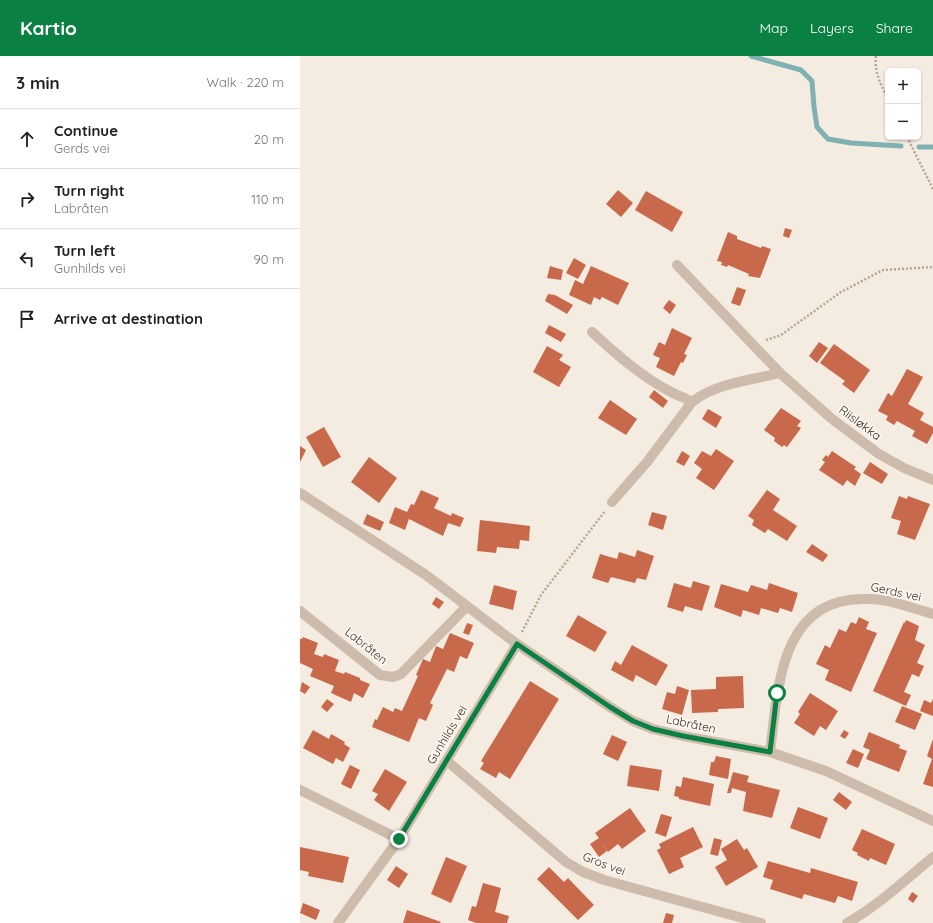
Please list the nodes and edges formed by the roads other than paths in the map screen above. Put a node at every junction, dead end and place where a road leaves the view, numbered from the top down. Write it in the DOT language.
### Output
graph roads {
  1 [pos="678,265"];
  2 [pos="592,332"];
  3 [pos="780,373"];
  4 [pos="692,402"];
  5 [pos="933,480"];
  6 [pos="300,493"];
  7 [pos="612,502"];
  8 [pos="467,606"];
  9 [pos="300,611"];
  10 [pos="933,614"];
  11 [pos="517,644"];
  12 [pos="770,752"];
  13 [pos="447,761"];
  14 [pos="300,790"];
  15 [pos="933,821"];
  16 [pos="399,839"];
  17 [pos="933,857"];
  18 [pos="338,923"];
  19 [pos="761,923"];
  20 [pos="847,923"];
  1 -- 3 [label="street, Riisløkka"];
  2 -- 4 [label="street"];
  3 -- 4 [label="street"];
  3 -- 5 [label="street, Riisløkka"];
  4 -- 7 [label="street"];
  6 -- 8 [label="street, Labråten"];
  8 -- 9 [label="street, Labråten"];
  8 -- 11 [label="street, Labråten"];
  10 -- 12 [label="street, Gerds vei"];
  11 -- 12 [label="street, Labråten"];
  11 -- 13 [label="street, Gunhilds vei"];
  12 -- 15 [label="street, Labråten"];
  13 -- 16 [label="street, Gunhilds vei"];
  13 -- 19 [label="street, Gros vei"];
  14 -- 16 [label="street"];
  16 -- 18 [label="street, Gunhilds vei"];
  17 -- 20 [label="street"];
}
